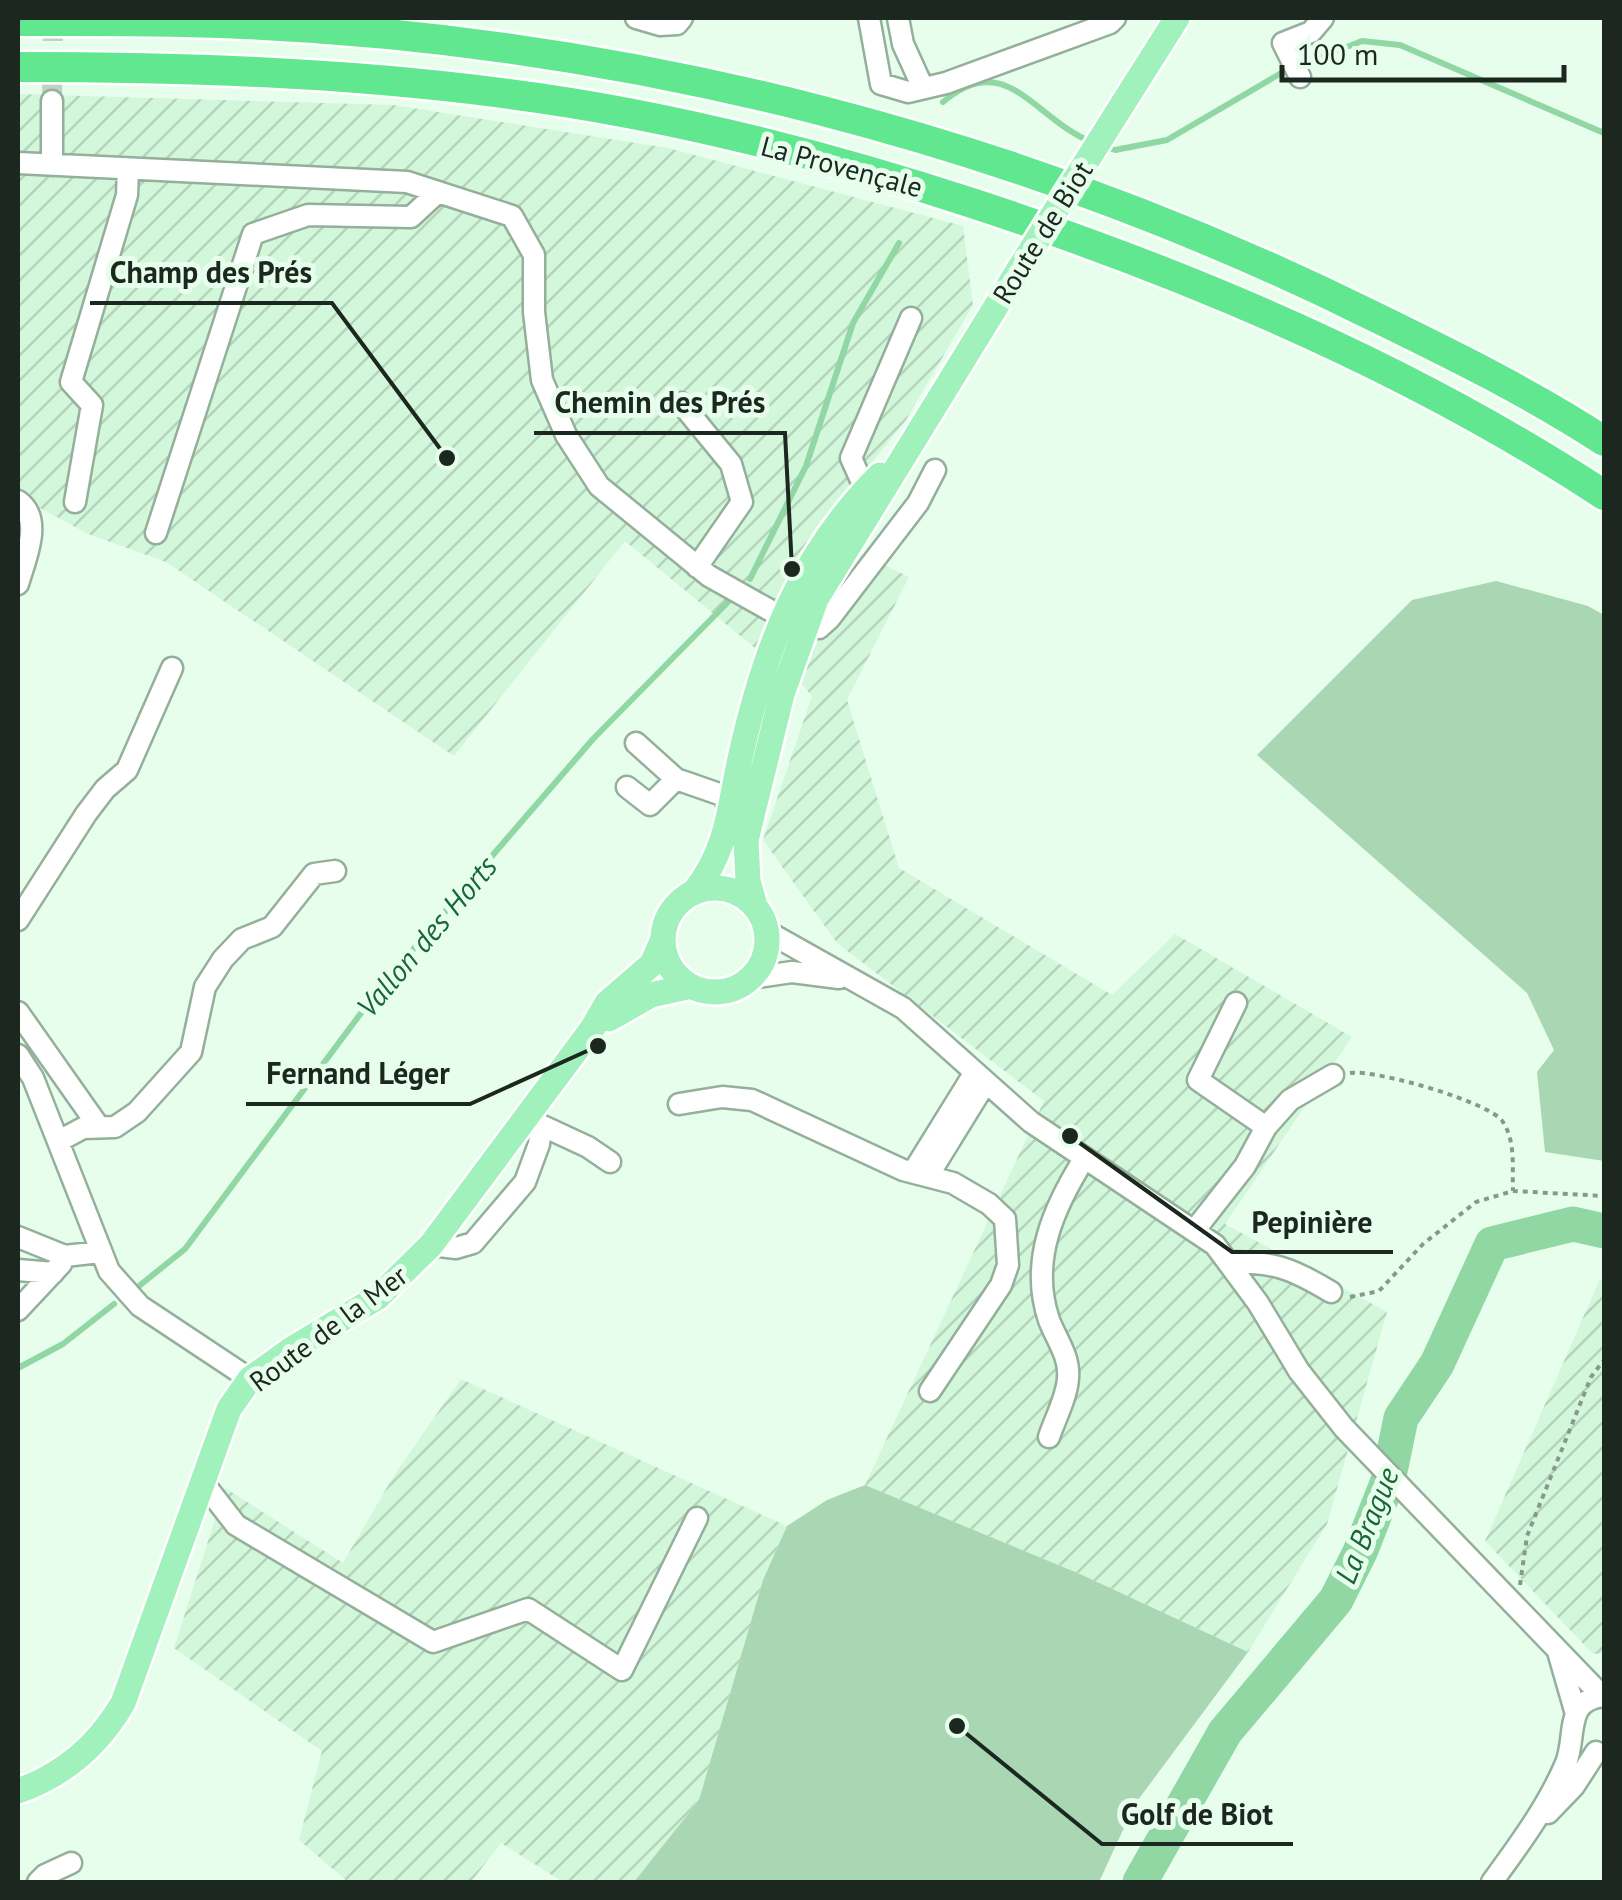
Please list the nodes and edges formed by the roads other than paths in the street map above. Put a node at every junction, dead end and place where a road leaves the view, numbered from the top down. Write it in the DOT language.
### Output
graph roads {
  1 [pos="636,18"];
  2 [pos="682,18"];
  3 [pos="898,18"];
  4 [pos="1115,18"];
  5 [pos="1177,18"];
  6 [pos="1323,18"];
  7 [pos="865,19"];
  8 [pos="18,21"];
  9 [pos="18,67"];
  10 [pos="1300,77"];
  11 [pos="923,88"];
  12 [pos="52,101"];
  13 [pos="18,163"];
  14 [pos="52,165"];
  15 [pos="128,168"];
  16 [pos="438,192"];
  17 [pos="911,318"];
  18 [pos="681,404"];
  19 [pos="1604,441"];
  20 [pos="908,446"];
  21 [pos="935,470"];
  22 [pos="865,489"];
  23 [pos="1604,495"];
  24 [pos="18,501"];
  25 [pos="75,502"];
  26 [pos="156,533"];
  27 [pos="697,566"];
  28 [pos="831,575"];
  29 [pos="18,584"];
  30 [pos="794,622"];
  31 [pos="172,668"];
  32 [pos="636,743"];
  33 [pos="676,779"];
  34 [pos="628,787"];
  35 [pos="730,806"];
  36 [pos="746,840"];
  37 [pos="335,871"];
  38 [pos="695,891"];
  39 [pos="755,906"];
  40 [pos="18,920"];
  41 [pos="766,931"];
  42 [pos="663,939"];
  43 [pos="750,978"];
  44 [pos="850,979"];
  45 [pos="691,986"];
  46 [pos="1236,1004"];
  47 [pos="18,1012"];
  48 [pos="592,1029"];
  49 [pos="18,1055"];
  50 [pos="1333,1075"];
  51 [pos="981,1077"];
  52 [pos="678,1104"];
  53 [pos="532,1121"];
  54 [pos="100,1127"];
  55 [pos="1266,1127"];
  56 [pos="59,1141"];
  57 [pos="1084,1158"];
  58 [pos="610,1162"];
  59 [pos="920,1174"];
  60 [pos="1194,1230"];
  61 [pos="18,1237"];
  62 [pos="431,1245"];
  63 [pos="100,1252"];
  64 [pos="1228,1262"];
  65 [pos="59,1264"];
  66 [pos="18,1270"];
  67 [pos="1331,1292"];
  68 [pos="19,1308"];
  69 [pos="250,1379"];
  70 [pos="930,1391"];
  71 [pos="1048,1437"];
  72 [pos="202,1480"];
  73 [pos="697,1518"];
  74 [pos="1553,1644"];
  75 [pos="1603,1696"];
  76 [pos="1575,1722"];
  77 [pos="1600,1753"];
  78 [pos="18,1791"];
  79 [pos="1522,1840"];
  80 [pos="71,1863"];
  81 [pos="38,1882"];
  82 [pos="1492,1882"];
  1 -- 2 [label="street"];
  3 -- 11 [label="street"];
  4 -- 11 [label="street"];
  5 -- 20 [label="main road, Route de Biot, bridge"];
  6 -- 10 [label="street"];
  7 -- 11 [label="street"];
  8 -- 19 [label="highway, La Provençale"];
  9 -- 23 [label="highway, La Provençale"];
  12 -- 14 [label="street"];
  13 -- 14 [label="street"];
  14 -- 15 [label="street"];
  15 -- 16 [label="street"];
  15 -- 25 [label="street"];
  16 -- 26 [label="street"];
  16 -- 27 [label="street"];
  17 -- 22 [label="street"];
  18 -- 27 [label="street"];
  20 -- 22 [label="main road, Route de Biot"];
  20 -- 28 [label="main road, Route de Biot"];
  21 -- 30 [label="street"];
  22 -- 28 [label="street"];
  22 -- 30 [label="main road, Route de Biot"];
  24 -- 29 [label="street"];
  27 -- 30 [label="street"];
  28 -- 30 [label="main road, Route de Biot"];
  30 -- 35 [label="main road, Route de Biot"];
  30 -- 36 [label="main road, Route de Biot"];
  31 -- 40 [label="street"];
  32 -- 33 [label="street"];
  33 -- 34 [label="street"];
  33 -- 35 [label="street"];
  35 -- 36 [label="street"];
  35 -- 38 [label="main road, Route de Biot"];
  36 -- 39 [label="main road, Route de Biot"];
  37 -- 54 [label="street"];
  38 -- 39 [label="main road"];
  38 -- 42 [label="main road"];
  39 -- 41 [label="main road"];
  41 -- 43 [label="main road"];
  41 -- 44 [label="street"];
  42 -- 45 [label="main road"];
  42 -- 48 [label="main road, Route de la Mer"];
  43 -- 44 [label="street"];
  43 -- 45 [label="main road"];
  44 -- 51 [label="street"];
  45 -- 48 [label="main road"];
  46 -- 55 [label="street"];
  47 -- 54 [label="street"];
  48 -- 53 [label="main road, Route de la Mer"];
  49 -- 56 [label="street"];
  50 -- 55 [label="street"];
  51 -- 57 [label="street"];
  51 -- 59 [label="street"];
  52 -- 59 [label="street"];
  53 -- 58 [label="street"];
  53 -- 62 [label="main road, Route de la Mer"];
  53 -- 62 [label="street"];
  54 -- 56 [label="street"];
  55 -- 60 [label="street"];
  56 -- 63 [label="street"];
  57 -- 60 [label="street"];
  57 -- 71 [label="street"];
  59 -- 70 [label="street"];
  60 -- 64 [label="street"];
  61 -- 65 [label="street"];
  62 -- 69 [label="main road, Route de la Mer"];
  63 -- 65 [label="street"];
  63 -- 69 [label="street"];
  64 -- 67 [label="street"];
  64 -- 74 [label="street"];
  65 -- 66 [label="street"];
  65 -- 68 [label="street"];
  69 -- 72 [label="main road, Route de la Mer"];
  72 -- 73 [label="street"];
  72 -- 78 [label="main road, Route de la Mer"];
  74 -- 75 [label="street"];
  74 -- 76 [label="street"];
  75 -- 76 [label="street"];
  76 -- 77 [label="street"];
  76 -- 79 [label="street"];
  77 -- 79 [label="street"];
  79 -- 82 [label="street"];
  80 -- 81 [label="street"];
}
